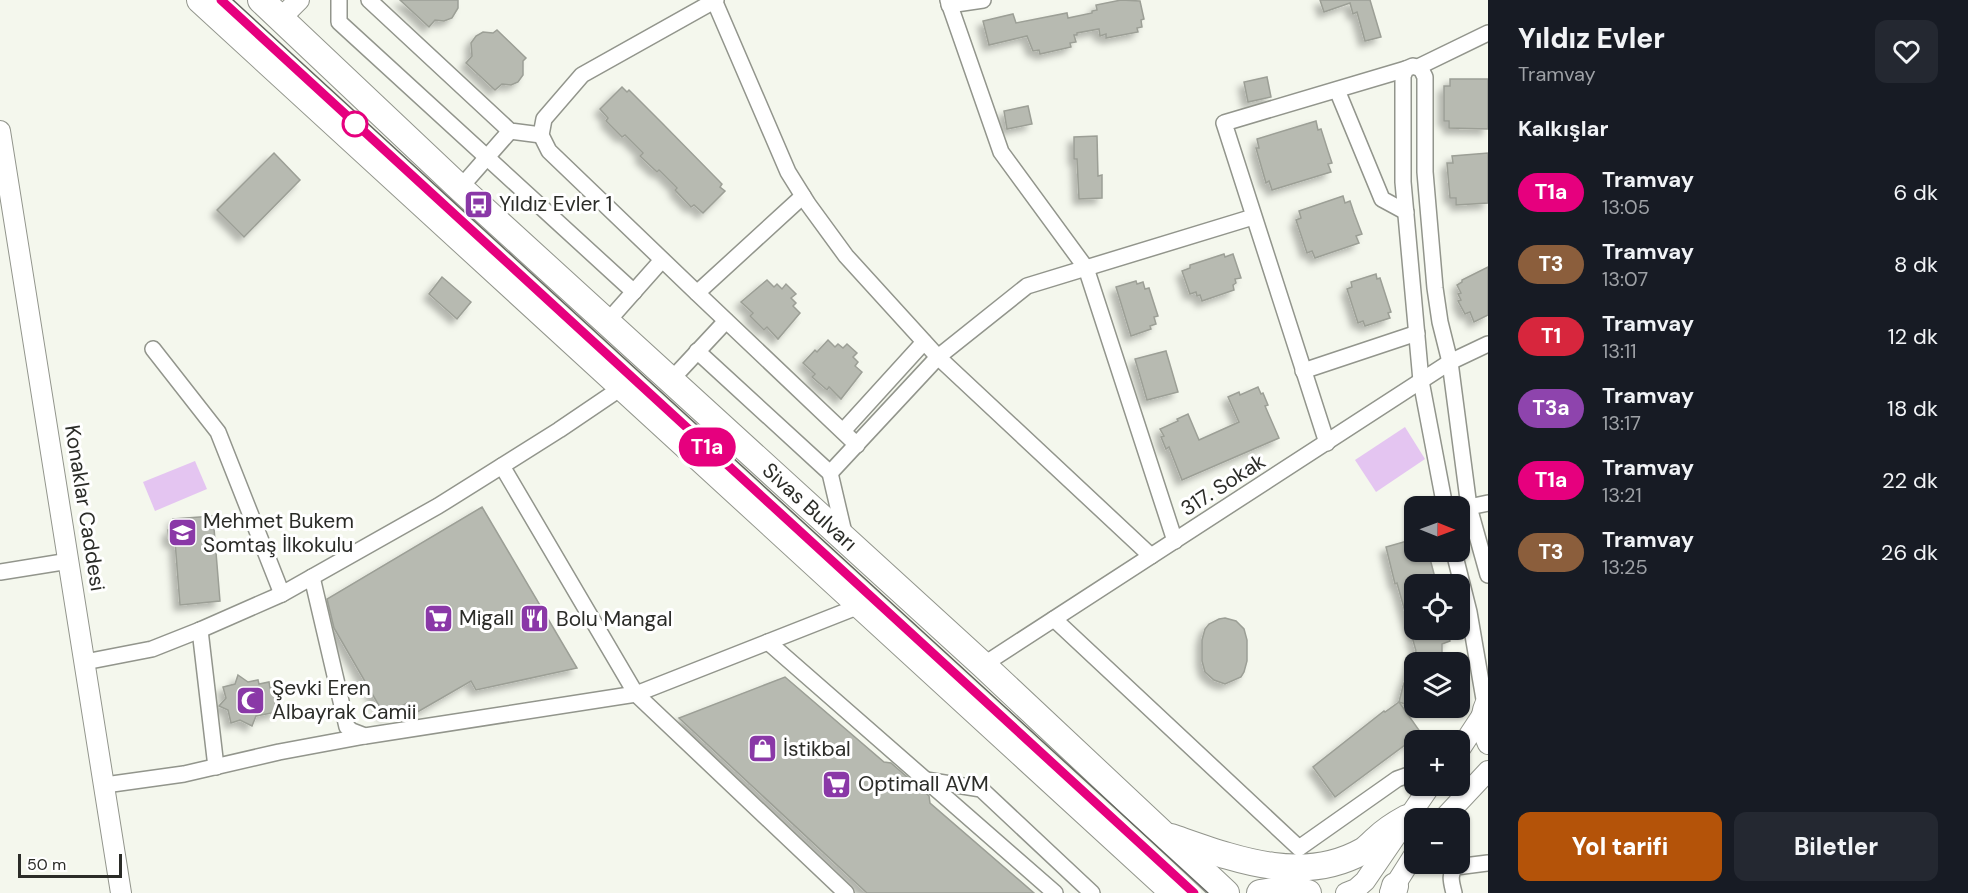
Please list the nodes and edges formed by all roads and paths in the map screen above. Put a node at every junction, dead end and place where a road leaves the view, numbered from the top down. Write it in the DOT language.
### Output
graph roads {
  1 [pos="200,0"];
  2 [pos="261,0"];
  3 [pos="299,0"];
  4 [pos="339,0"];
  5 [pos="369,0"];
  6 [pos="715,0"];
  7 [pos="983,0"];
  8 [pos="949,2"];
  9 [pos="281,18"];
  10 [pos="1488,33"];
  11 [pos="1412,68"];
  12 [pos="1337,90"];
  13 [pos="0,131"];
  14 [pos="510,131"];
  15 [pos="542,135"];
  16 [pos="2,154"];
  17 [pos="487,157"];
  18 [pos="460,188"];
  19 [pos="5,195"];
  20 [pos="803,196"];
  21 [pos="1406,212"];
  22 [pos="1253,217"];
  23 [pos="662,260"];
  24 [pos="1086,268"];
  25 [pos="634,292"];
  26 [pos="697,293"];
  27 [pos="726,321"];
  28 [pos="607,322"];
  29 [pos="1417,333"];
  30 [pos="924,342"];
  31 [pos="1488,344"];
  32 [pos="153,349"];
  33 [pos="697,351"];
  34 [pos="938,357"];
  35 [pos="1450,362"];
  36 [pos="1303,371"];
  37 [pos="671,380"];
  38 [pos="1421,381"];
  39 [pos="621,388"];
  40 [pos="843,431"];
  41 [pos="1327,443"];
  42 [pos="857,444"];
  43 [pos="502,466"];
  44 [pos="830,473"];
  45 [pos="1443,496"];
  46 [pos="1468,496"];
  47 [pos="1488,503"];
  48 [pos="1470,507"];
  49 [pos="1470,511"];
  50 [pos="846,540"];
  51 [pos="1175,541"];
  52 [pos="1151,556"];
  53 [pos="69,561"];
  54 [pos="1456,562"];
  55 [pos="0,572"];
  56 [pos="1488,575"];
  57 [pos="312,578"];
  58 [pos="282,594"];
  59 [pos="862,605"];
  60 [pos="1054,619"];
  61 [pos="200,630"];
  62 [pos="768,642"];
  63 [pos="85,662"];
  64 [pos="983,665"];
  65 [pos="636,694"];
  66 [pos="1485,707"];
  67 [pos="1470,732"];
  68 [pos="365,736"];
  69 [pos="1488,744"];
  70 [pos="216,767"];
  71 [pos="1488,771"];
  72 [pos="1404,777"];
  73 [pos="926,780"];
  74 [pos="105,785"];
  75 [pos="1453,808"];
  76 [pos="1404,820"];
  77 [pos="1404,822"];
  78 [pos="1162,833"];
  79 [pos="1488,863"];
  80 [pos="1149,869"];
  81 [pos="1404,872"];
  82 [pos="1393,891"];
  83 [pos="121,893"];
  84 [pos="846,893"];
  85 [pos="1055,893"];
  86 [pos="1092,893"];
  87 [pos="1163,893"];
  88 [pos="1174,893"];
  89 [pos="1226,893"];
  90 [pos="1260,893"];
  91 [pos="1308,893"];
  92 [pos="1346,893"];
  93 [pos="1454,893"];
  1 -- 39 [label="highway, Sivas Bulvarı"];
  2 -- 9 [label="highway, Sivas Bulvarı"];
  3 -- 9 [label="street"];
  4 -- 17 [label="street"];
  5 -- 14 [label="street"];
  6 -- 15 [label="street"];
  6 -- 20 [label="street"];
  7 -- 8 [label="street"];
  8 -- 24 [label="street"];
  9 -- 18 [label="highway, Sivas Bulvarı"];
  10 -- 11 [label="street"];
  11 -- 12 [label="street"];
  11 -- 21 [label="street"];
  11 -- 35 [label="street"];
  12 -- 21 [label="street"];
  12 -- 22 [label="street"];
  13 -- 16 [label="street, Konaklar Caddesi"];
  14 -- 15 [label="street"];
  14 -- 17 [label="street"];
  15 -- 23 [label="street"];
  16 -- 19 [label="street, Konaklar Caddesi"];
  17 -- 18 [label="street"];
  17 -- 25 [label="street"];
  18 -- 28 [label="highway, Sivas Bulvarı"];
  19 -- 53 [label="street, Konaklar Caddesi"];
  20 -- 26 [label="street"];
  20 -- 30 [label="street"];
  21 -- 29 [label="street"];
  22 -- 24 [label="street"];
  22 -- 36 [label="street"];
  23 -- 25 [label="street"];
  23 -- 26 [label="street"];
  24 -- 34 [label="street"];
  24 -- 51 [label="street"];
  25 -- 28 [label="street"];
  26 -- 27 [label="street"];
  27 -- 33 [label="street"];
  27 -- 40 [label="street"];
  28 -- 37 [label="highway, Sivas Bulvarı"];
  29 -- 36 [label="street"];
  29 -- 38 [label="street"];
  30 -- 34 [label="street"];
  30 -- 40 [label="street"];
  31 -- 35 [label="street, 317. Sokak"];
  32 -- 58 [label="street"];
  33 -- 37 [label="street"];
  33 -- 44 [label="street"];
  34 -- 42 [label="street"];
  34 -- 52 [label="street"];
  35 -- 38 [label="street, 317. Sokak"];
  35 -- 46 [label="street"];
  36 -- 41 [label="street"];
  37 -- 50 [label="highway, Sivas Bulvarı"];
  38 -- 41 [label="street, 317. Sokak"];
  38 -- 45 [label="street"];
  39 -- 43 [label="street"];
  39 -- 59 [label="highway, Sivas Bulvarı"];
  40 -- 42 [label="street"];
  41 -- 51 [label="street, 317. Sokak"];
  42 -- 44 [label="street"];
  43 -- 57 [label="street"];
  43 -- 65 [label="street"];
  44 -- 50 [label="street"];
  47 -- 48 [label="street"];
  49 -- 56 [label="street"];
  50 -- 64 [label="highway, Sivas Bulvarı"];
  51 -- 52 [label="street, 317. Sokak"];
  52 -- 60 [label="street, 317. Sokak"];
  53 -- 55 [label="street"];
  53 -- 63 [label="street, Konaklar Caddesi"];
  54 -- 66 [label="street"];
  57 -- 58 [label="street"];
  57 -- 68 [label="street"];
  58 -- 61 [label="street"];
  59 -- 62 [label="street"];
  59 -- 80 [label="highway, Sivas Bulvarı"];
  60 -- 64 [label="street, 317. Sokak"];
  60 -- 72 [label="street"];
  61 -- 63 [label="street"];
  61 -- 70 [label="street"];
  62 -- 65 [label="street"];
  62 -- 73 [label="street"];
  63 -- 74 [label="street, Konaklar Caddesi"];
  64 -- 78 [label="highway, Sivas Bulvarı"];
  65 -- 68 [label="street"];
  65 -- 84 [label="street"];
  66 -- 67 [label="street"];
  66 -- 69 [label="street"];
  68 -- 70 [label="street"];
  70 -- 74 [label="street"];
  71 -- 75 [label="street"];
  73 -- 85 [label="street"];
  73 -- 86 [label="street"];
  74 -- 83 [label="street, Konaklar Caddesi"];
  76 -- 78 [label="highway"];
  77 -- 92 [label="street"];
  78 -- 89 [label="highway, Sivas Bulvarı"];
  79 -- 93 [label="street"];
  80 -- 87 [label="highway"];
  80 -- 88 [label="highway, Sivas Bulvarı"];
  81 -- 82 [label="street"];
  90 -- 91 [label="highway"];
}
